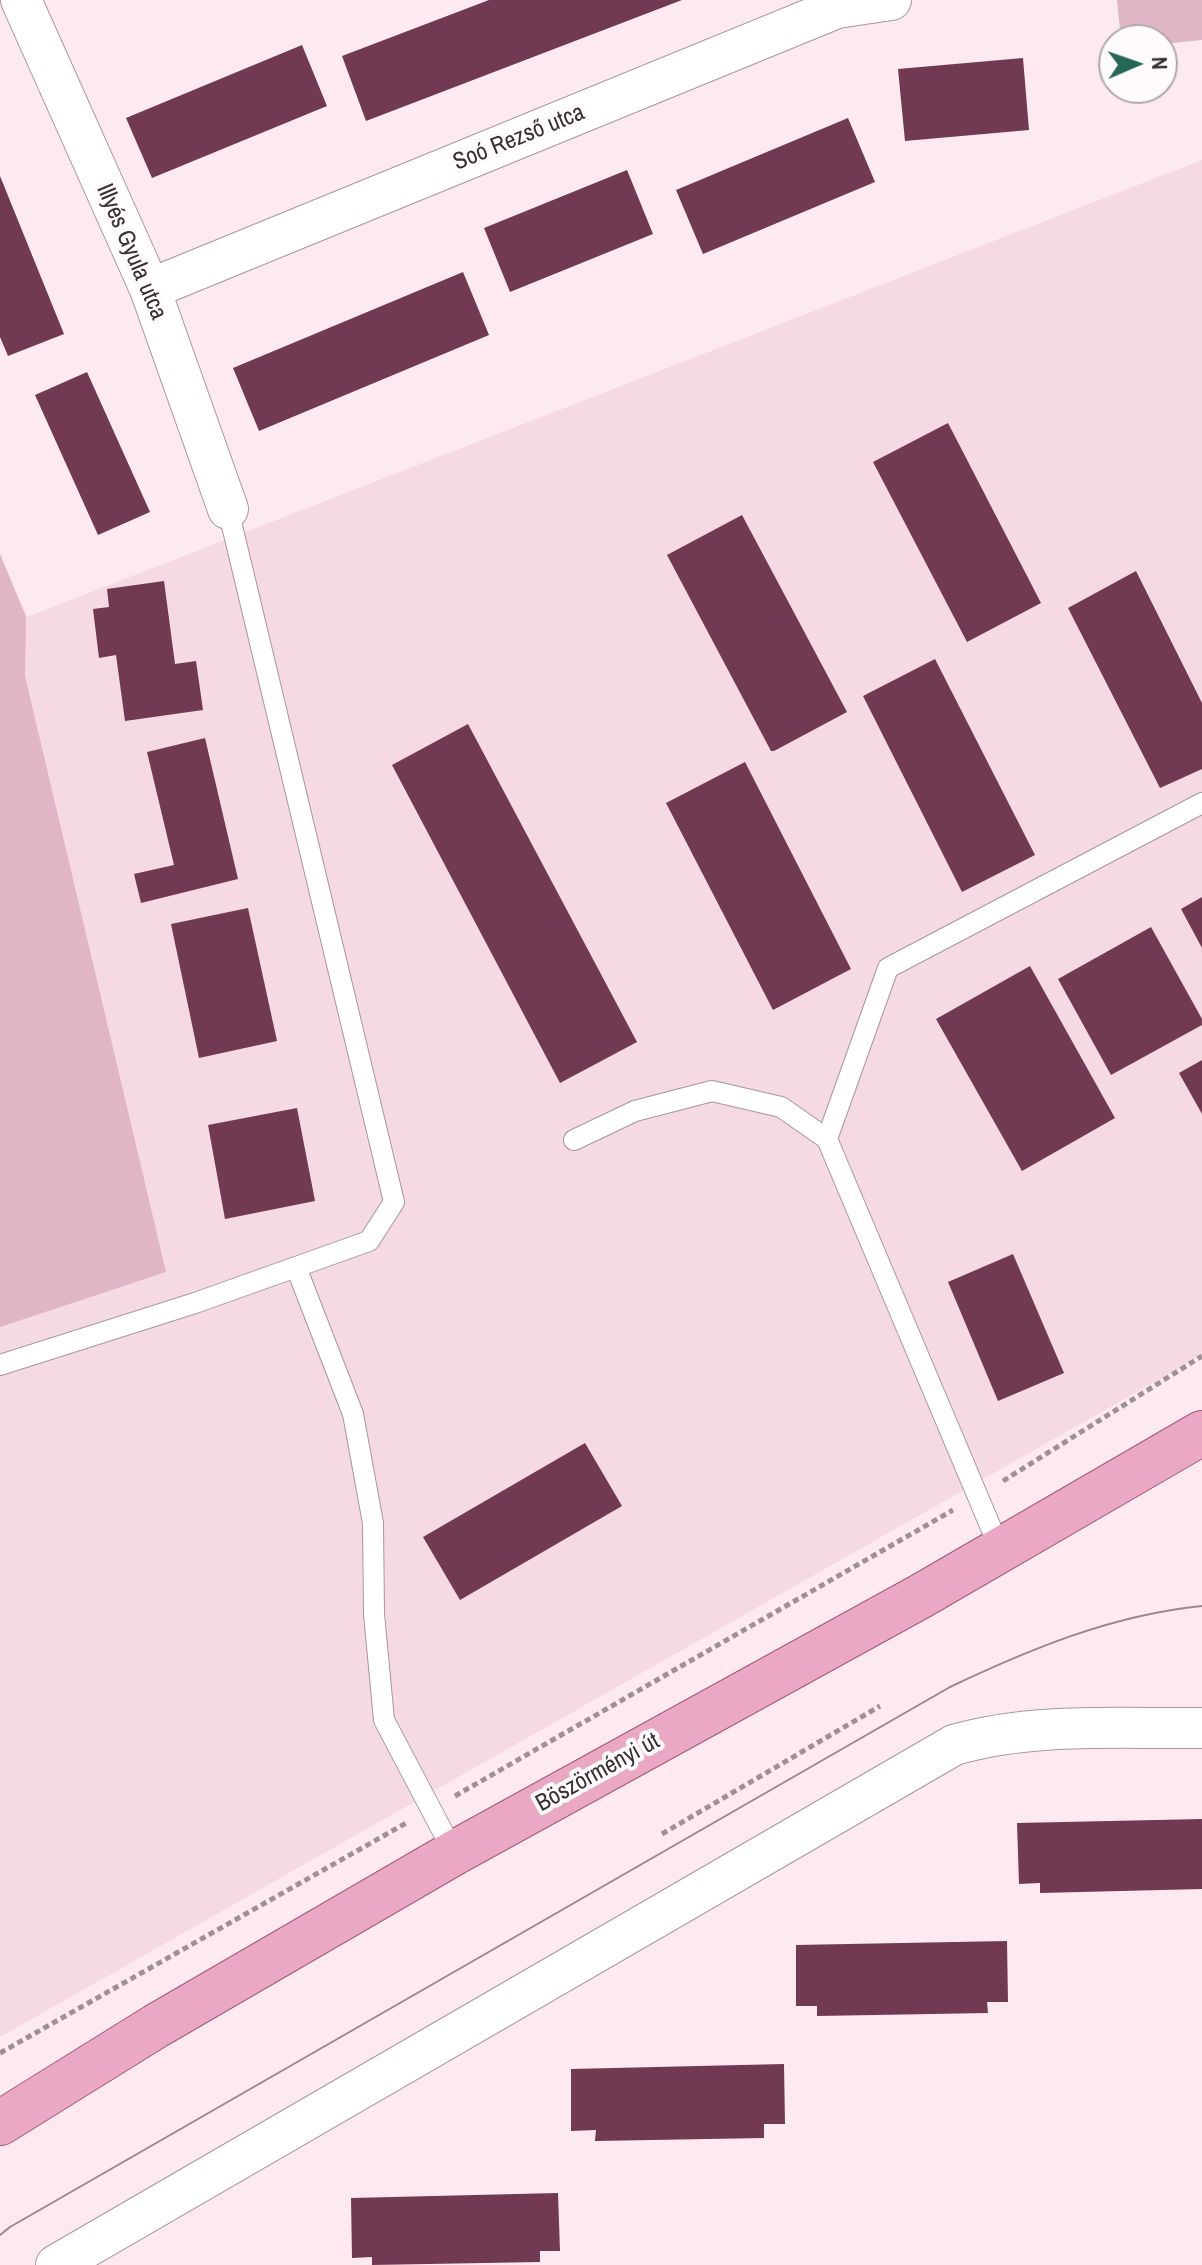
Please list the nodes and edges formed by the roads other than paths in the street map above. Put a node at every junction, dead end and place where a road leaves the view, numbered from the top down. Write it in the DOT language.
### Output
graph roads {
  1 [pos="21,0"];
  2 [pos="891,0"];
  3 [pos="150,289"];
  4 [pos="228,509"];
  5 [pos="1202,803"];
  6 [pos="827,1139"];
  7 [pos="574,1140"];
  8 [pos="296,1267"];
  9 [pos="0,1365"];
  10 [pos="1202,1433"];
  11 [pos="1000,1549"];
  12 [pos="1202,1728"];
  13 [pos="454,1853"];
  14 [pos="0,2123"];
  15 [pos="56,2265"];
  1 -- 3 [label="street, Illyés Gyula utca"];
  2 -- 3 [label="street, Soó Rezső utca"];
  3 -- 4 [label="street, Illyés Gyula utca"];
  4 -- 8 [label="lane"];
  5 -- 6 [label="lane"];
  6 -- 7 [label="lane"];
  6 -- 11 [label="lane"];
  8 -- 9 [label="lane"];
  8 -- 13 [label="lane"];
  10 -- 11 [label="main road, Böszörményi út"];
  11 -- 13 [label="main road, Böszörményi út"];
  12 -- 15 [label="street"];
  13 -- 14 [label="main road, Böszörményi út"];
}
